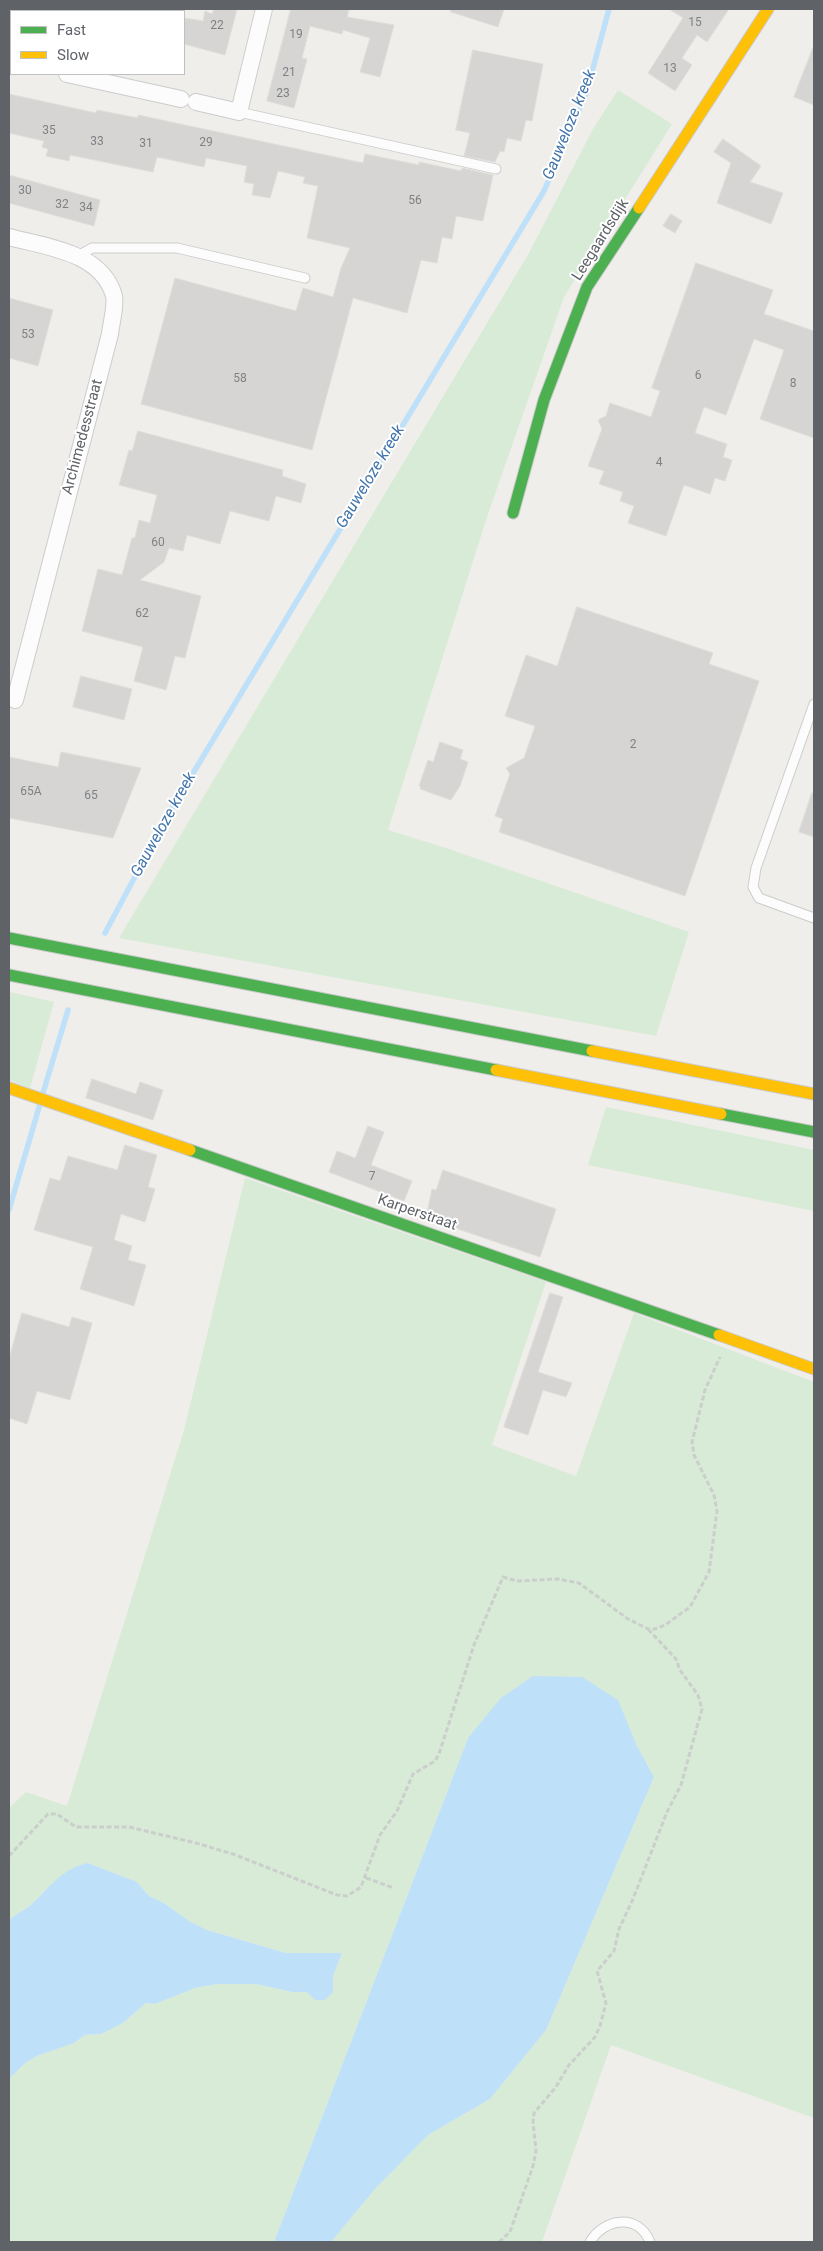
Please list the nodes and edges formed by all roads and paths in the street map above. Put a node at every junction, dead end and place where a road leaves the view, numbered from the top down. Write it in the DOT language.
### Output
graph roads {
  1 [pos="264,9"];
  2 [pos="768,9"];
  3 [pos="78,75"];
  4 [pos="238,112"];
  5 [pos="496,169"];
  6 [pos="9,237"];
  7 [pos="78,256"];
  8 [pos="304,278"];
  9 [pos="512,512"];
  10 [pos="14,700"];
  11 [pos="814,704"];
  12 [pos="814,918"];
  13 [pos="9,938"];
  14 [pos="9,975"];
  15 [pos="10,1089"];
  16 [pos="814,1094"];
  17 [pos="814,1132"];
  18 [pos="730,1339"];
  19 [pos="814,1369"];
  20 [pos="648,1629"];
  21 [pos="9,1856"];
  22 [pos="366,1878"];
  23 [pos="394,1888"];
  24 [pos="499,2242"];
  25 [pos="590,2242"];
  26 [pos="650,2242"];
  1 -- 4 [label="street"];
  2 -- 9 [label="main road, Leegaardsdijk"];
  3 -- 4 [label="street"];
  4 -- 5 [label="lane"];
  6 -- 7 [label="street, Archimedesstraat"];
  7 -- 8 [label="lane"];
  7 -- 10 [label="street, Archimedesstraat"];
  11 -- 12 [label="lane"];
  13 -- 16 [label="main road"];
  14 -- 17 [label="main road"];
  15 -- 18 [label="main road, Karperstraat"];
  18 -- 19 [label="main road, Karperstraat"];
  18 -- 20 [label="path"];
  20 -- 22 [label="path"];
  20 -- 24 [label="path"];
  21 -- 22 [label="path"];
  22 -- 23 [label="path"];
  25 -- 26 [label="lane"];
}
